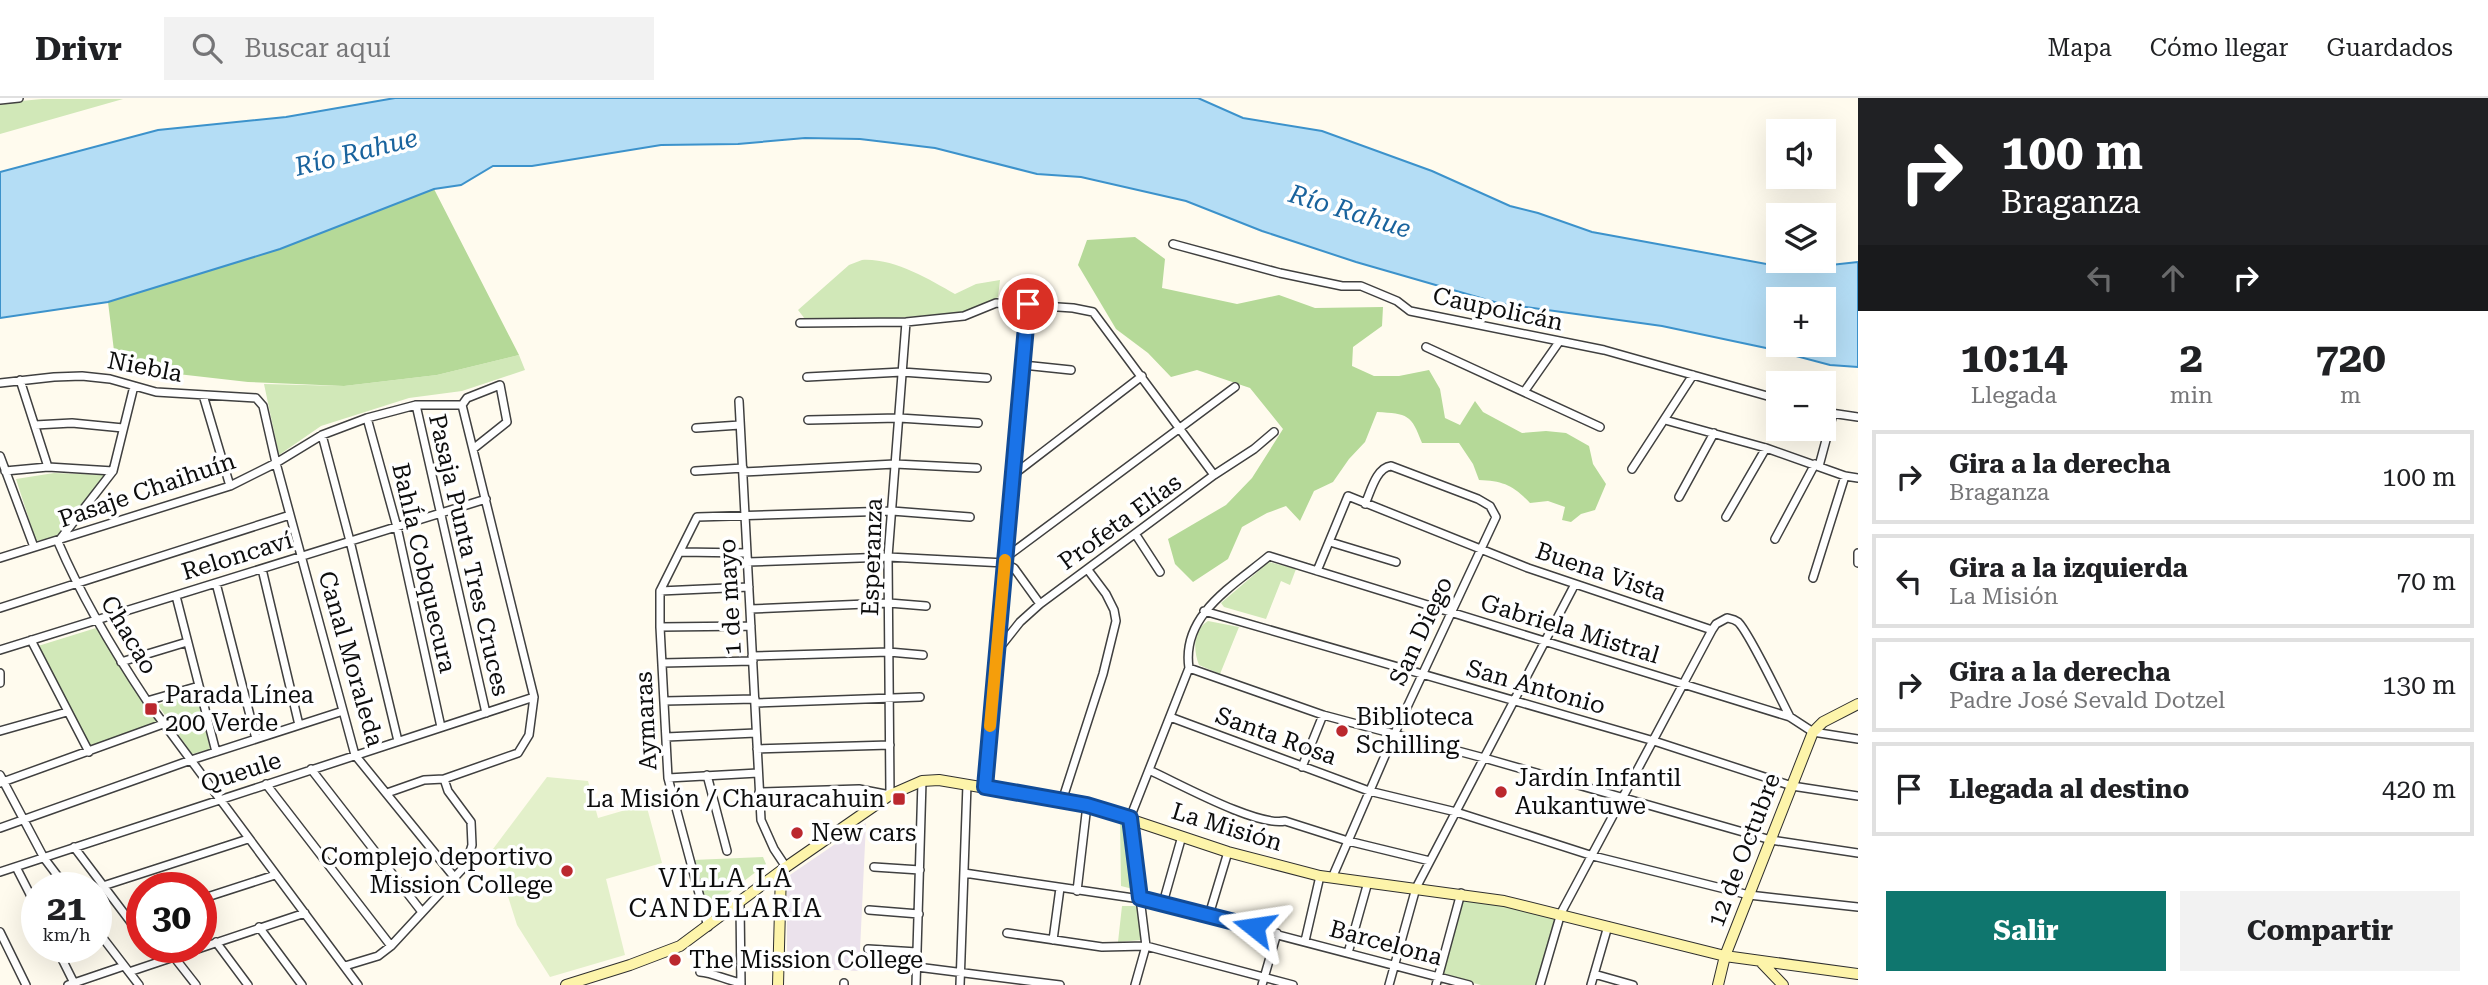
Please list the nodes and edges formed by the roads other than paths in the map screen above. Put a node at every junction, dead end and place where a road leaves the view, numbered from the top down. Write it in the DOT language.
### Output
graph roads {
  1 [pos="19,98"];
  2 [pos="1,99"];
  3 [pos="1173,244"];
  4 [pos="1028,304"];
  5 [pos="906,322"];
  6 [pos="800,323"];
  7 [pos="1559,342"];
  8 [pos="1426,347"];
  9 [pos="1023,365"];
  10 [pos="1071,370"];
  11 [pos="902,372"];
  12 [pos="1693,375"];
  13 [pos="1142,376"];
  14 [pos="807,377"];
  15 [pos="987,378"];
  16 [pos="20,380"];
  17 [pos="0,383"];
  18 [pos="134,386"];
  19 [pos="1235,387"];
  20 [pos="1524,392"];
  21 [pos="203,395"];
  22 [pos="1766,396"];
  23 [pos="739,401"];
  24 [pos="416,405"];
  25 [pos="462,405"];
  26 [pos="1836,414"];
  27 [pos="1858,417"];
  28 [pos="367,418"];
  29 [pos="899,418"];
  30 [pos="808,420"];
  31 [pos="1665,420"];
  32 [pos="978,423"];
  33 [pos="34,425"];
  34 [pos="740,425"];
  35 [pos="1600,427"];
  36 [pos="123,428"];
  37 [pos="696,428"];
  38 [pos="1180,428"];
  39 [pos="1274,432"];
  40 [pos="1714,433"];
  41 [pos="322,435"];
  42 [pos="1825,441"];
  43 [pos="1766,448"];
  44 [pos="473,449"];
  45 [pos="0,456"];
  46 [pos="276,463"];
  47 [pos="895,464"];
  48 [pos="1817,465"];
  49 [pos="48,467"];
  50 [pos="977,468"];
  51 [pos="1632,469"];
  52 [pos="743,470"];
  53 [pos="5,471"];
  54 [pos="113,471"];
  55 [pos="695,471"];
  56 [pos="1013,475"];
  57 [pos="1214,475"];
  58 [pos="1844,476"];
  59 [pos="1858,478"];
  60 [pos="230,486"];
  61 [pos="1679,497"];
  62 [pos="486,499"];
  63 [pos="1365,504"];
  64 [pos="892,511"];
  65 [pos="441,513"];
  66 [pos="290,514"];
  67 [pos="745,517"];
  68 [pos="970,517"];
  69 [pos="1726,517"];
  70 [pos="397,527"];
  71 [pos="1136,535"];
  72 [pos="1775,539"];
  73 [pos="58,541"];
  74 [pos="350,541"];
  75 [pos="1330,542"];
  76 [pos="34,547"];
  77 [pos="1481,548"];
  78 [pos="680,552"];
  79 [pos="1858,554"];
  80 [pos="302,556"];
  81 [pos="747,557"];
  82 [pos="888,557"];
  83 [pos="0,558"];
  84 [pos="1005,561"];
  85 [pos="1396,562"];
  86 [pos="1858,563"];
  87 [pos="262,569"];
  88 [pos="1088,570"];
  89 [pos="1317,571"];
  90 [pos="1160,572"];
  91 [pos="1813,578"];
  92 [pos="216,583"];
  93 [pos="76,584"];
  94 [pos="1575,584"];
  95 [pos="749,587"];
  96 [pos="660,591"];
  97 [pos="176,596"];
  98 [pos="889,603"];
  99 [pos="1040,604"];
  100 [pos="926,606"];
  101 [pos="0,608"];
  102 [pos="750,610"];
  103 [pos="1205,611"];
  104 [pos="1451,612"];
  105 [pos="97,620"];
  106 [pos="660,626"];
  107 [pos="751,626"];
  108 [pos="1713,631"];
  109 [pos="31,640"];
  110 [pos="187,642"];
  111 [pos="1545,642"];
  112 [pos="0,650"];
  113 [pos="889,652"];
  114 [pos="997,652"];
  115 [pos="923,655"];
  116 [pos="752,659"];
  117 [pos="121,662"];
  118 [pos="662,663"];
  119 [pos="1188,668"];
  120 [pos="0,673"];
  121 [pos="1422,675"];
  122 [pos="0,683"];
  123 [pos="1684,684"];
  124 [pos="199,686"];
  125 [pos="534,697"];
  126 [pos="920,697"];
  127 [pos="890,698"];
  128 [pos="1514,700"];
  129 [pos="147,701"];
  130 [pos="664,701"];
  131 [pos="755,701"];
  132 [pos="1858,704"];
  133 [pos="343,711"];
  134 [pos="67,712"];
  135 [pos="486,713"];
  136 [pos="1323,715"];
  137 [pos="1170,717"];
  138 [pos="1790,717"];
  139 [pos="163,724"];
  140 [pos="299,725"];
  141 [pos="442,727"];
  142 [pos="0,731"];
  143 [pos="1813,732"];
  144 [pos="756,733"];
  145 [pos="1394,735"];
  146 [pos="667,737"];
  147 [pos="256,739"];
  148 [pos="1858,739"];
  149 [pos="398,741"];
  150 [pos="1654,741"];
  151 [pos="890,745"];
  152 [pos="757,749"];
  153 [pos="89,752"];
  154 [pos="216,752"];
  155 [pos="355,755"];
  156 [pos="1484,758"];
  157 [pos="191,760"];
  158 [pos="1302,767"];
  159 [pos="311,769"];
  160 [pos="1149,770"];
  161 [pos="758,773"];
  162 [pos="707,775"];
  163 [pos="668,778"];
  164 [pos="444,779"];
  165 [pos="1,780"];
  166 [pos="922,781"];
  167 [pos="265,784"];
  168 [pos="967,784"];
  169 [pos="1792,786"];
  170 [pos="985,787"];
  171 [pos="859,789"];
  172 [pos="1369,791"];
  173 [pos="760,792"];
  174 [pos="387,793"];
  175 [pos="890,795"];
  176 [pos="1858,796"];
  177 [pos="219,799"];
  178 [pos="1624,799"];
  179 [pos="1062,801"];
  180 [pos="1087,805"];
  181 [pos="870,809"];
  182 [pos="1456,812"];
  183 [pos="1130,818"];
  184 [pos="24,820"];
  185 [pos="0,828"];
  186 [pos="1182,836"];
  187 [pos="248,839"];
  188 [pos="1771,840"];
  189 [pos="1348,841"];
  190 [pos="74,847"];
  191 [pos="727,851"];
  192 [pos="1228,852"];
  193 [pos="1858,853"];
  194 [pos="1593,856"];
  195 [pos="44,858"];
  196 [pos="1430,861"];
  197 [pos="16,867"];
  198 [pos="874,867"];
  199 [pos="783,869"];
  200 [pos="920,870"];
  201 [pos="0,872"];
  202 [pos="55,872"];
  203 [pos="93,872"];
  204 [pos="964,873"];
  205 [pos="275,875"];
  206 [pos="1320,876"];
  207 [pos="21,877"];
  208 [pos="455,877"];
  209 [pos="1332,878"];
  210 [pos="1368,882"];
  211 [pos="112,883"];
  212 [pos="1060,888"];
  213 [pos="1416,888"];
  214 [pos="1077,891"];
  215 [pos="1461,893"];
  216 [pos="217,894"];
  217 [pos="1749,895"];
  218 [pos="112,898"];
  219 [pos="1140,898"];
  220 [pos="740,903"];
  221 [pos="1163,904"];
  222 [pos="1858,908"];
  223 [pos="869,910"];
  224 [pos="729,911"];
  225 [pos="422,912"];
  226 [pos="304,913"];
  227 [pos="919,914"];
  228 [pos="1561,914"];
  229 [pos="1209,915"];
  230 [pos="126,917"];
  231 [pos="741,924"];
  232 [pos="1608,926"];
  233 [pos="259,927"];
  234 [pos="708,927"];
  235 [pos="0,932"];
  236 [pos="1007,933"];
  237 [pos="1277,933"];
  238 [pos="1053,940"];
  239 [pos="1305,940"];
  240 [pos="217,942"];
  241 [pos="217,943"];
  242 [pos="391,946"];
  243 [pos="1146,946"];
  244 [pos="868,949"];
  245 [pos="112,950"];
  246 [pos="917,952"];
  247 [pos="1348,953"];
  248 [pos="1725,956"];
  249 [pos="1761,962"];
  250 [pos="62,963"];
  251 [pos="151,963"];
  252 [pos="179,963"];
  253 [pos="1395,964"];
  254 [pos="345,966"];
  255 [pos="917,967"];
  256 [pos="127,969"];
  257 [pos="700,972"];
  258 [pos="961,973"];
  259 [pos="1594,974"];
  260 [pos="1858,974"];
  261 [pos="1438,976"];
  262 [pos="1264,981"];
  263 [pos="1006,982"];
  264 [pos="71,984"];
  265 [pos="741,984"];
  266 [pos="1047,984"];
  267 [pos="26,985"];
  268 [pos="139,985"];
  269 [pos="197,985"];
  270 [pos="247,985"];
  271 [pos="302,985"];
  272 [pos="358,985"];
  273 [pos="566,985"];
  274 [pos="779,985"];
  275 [pos="916,985"];
  276 [pos="960,985"];
  277 [pos="1060,985"];
  278 [pos="1135,985"];
  279 [pos="1293,985"];
  280 [pos="1389,985"];
  281 [pos="1436,985"];
  282 [pos="1468,985"];
  283 [pos="1540,985"];
  284 [pos="1591,985"];
  285 [pos="1633,985"];
  286 [pos="1718,985"];
  287 [pos="1783,985"];
  1 -- 2 [label="street"];
  3 -- 7 [label="street, Caupolicán"];
  4 -- 5 [label="street"];
  4 -- 9 [label="street"];
  4 -- 13 [label="street"];
  5 -- 6 [label="street"];
  5 -- 11 [label="street, Esperanza"];
  7 -- 12 [label="street, Caupolicán"];
  7 -- 20 [label="street"];
  8 -- 20 [label="street"];
  9 -- 10 [label="street"];
  9 -- 56 [label="street"];
  11 -- 14 [label="street"];
  11 -- 15 [label="street"];
  11 -- 29 [label="street, Esperanza"];
  12 -- 22 [label="street, Caupolicán"];
  12 -- 31 [label="street"];
  13 -- 38 [label="street"];
  13 -- 56 [label="street"];
  16 -- 17 [label="street, Niebla"];
  16 -- 18 [label="street, Niebla"];
  16 -- 33 [label="street"];
  18 -- 21 [label="street, Niebla"];
  18 -- 36 [label="street"];
  19 -- 38 [label="street"];
  20 -- 35 [label="street"];
  21 -- 46 [label="street, Niebla"];
  21 -- 60 [label="street"];
  23 -- 34 [label="street, 1 de mayo"];
  24 -- 25 [label="street, Pasaje Chaihuín"];
  24 -- 28 [label="street, Pasaje Chaihuín"];
  24 -- 65 [label="street, Pasaja Punta Tres Cruces"];
  25 -- 44 [label="street"];
  25 -- 44 [label="street"];
  26 -- 27 [label="street"];
  28 -- 41 [label="street, Pasaje Chaihuín"];
  28 -- 70 [label="street, BahÍa Cobquecura"];
  29 -- 30 [label="street"];
  29 -- 32 [label="street"];
  29 -- 47 [label="street, Esperanza"];
  31 -- 40 [label="street"];
  31 -- 51 [label="street"];
  33 -- 36 [label="street"];
  33 -- 49 [label="street"];
  34 -- 37 [label="street"];
  34 -- 52 [label="street, 1 de mayo"];
  36 -- 54 [label="street"];
  38 -- 57 [label="street"];
  38 -- 84 [label="street"];
  39 -- 57 [label="street, Profeta Elías"];
  40 -- 43 [label="street"];
  40 -- 61 [label="street"];
  41 -- 46 [label="street, Pasaje Chaihuín"];
  41 -- 74 [label="street"];
  42 -- 48 [label="street"];
  43 -- 48 [label="street"];
  43 -- 69 [label="street"];
  44 -- 62 [label="street"];
  45 -- 53 [label="street"];
  46 -- 60 [label="street, Pasaje Chaihuín"];
  46 -- 66 [label="street, Canal Moraleda"];
  47 -- 50 [label="street"];
  47 -- 52 [label="street"];
  47 -- 64 [label="street, Esperanza"];
  48 -- 58 [label="street"];
  48 -- 72 [label="street"];
  49 -- 53 [label="street"];
  49 -- 54 [label="street"];
  52 -- 55 [label="street"];
  52 -- 67 [label="street, 1 de mayo"];
  53 -- 76 [label="street"];
  54 -- 73 [label="street"];
  56 -- 84 [label="street"];
  57 -- 71 [label="street, Profeta Elías"];
  58 -- 59 [label="street"];
  58 -- 91 [label="street"];
  60 -- 73 [label="street, Pasaje Chaihuín"];
  62 -- 65 [label="street, Reloncaví"];
  62 -- 125 [label="street"];
  63 -- 75 [label="street, Buena Vista"];
  63 -- 77 [label="street, Buena Vista"];
  63 -- 77 [label="street, San Diego"];
  64 -- 67 [label="street"];
  64 -- 68 [label="street"];
  64 -- 82 [label="street, Esperanza"];
  65 -- 70 [label="street, Reloncaví"];
  65 -- 135 [label="street, Pasaja Punta Tres Cruces"];
  66 -- 80 [label="street, Canal Moraleda"];
  66 -- 93 [label="street"];
  67 -- 78 [label="street, Aymaras"];
  67 -- 81 [label="street, 1 de mayo"];
  70 -- 74 [label="street, Reloncaví"];
  70 -- 141 [label="street, BahÍa Cobquecura"];
  71 -- 88 [label="street, Profeta Elías"];
  71 -- 90 [label="street"];
  73 -- 76 [label="street, Pasaje Chaihuín"];
  73 -- 93 [label="street, Chacao"];
  74 -- 80 [label="street, Reloncaví"];
  74 -- 149 [label="street"];
  75 -- 85 [label="street"];
  75 -- 89 [label="street"];
  76 -- 83 [label="street, Pasaje Chaihuín"];
  77 -- 94 [label="street, Buena Vista"];
  77 -- 104 [label="street, San Diego"];
  78 -- 81 [label="street"];
  78 -- 96 [label="street, Aymaras"];
  79 -- 86 [label="street"];
  80 -- 87 [label="street, Reloncaví"];
  80 -- 133 [label="street, Canal Moraleda"];
  81 -- 82 [label="street"];
  81 -- 95 [label="street, 1 de mayo"];
  82 -- 84 [label="street"];
  82 -- 98 [label="street, Esperanza"];
  84 -- 99 [label="street"];
  84 -- 114 [label="street"];
  87 -- 92 [label="street, Reloncaví"];
  87 -- 140 [label="street"];
  88 -- 99 [label="street, Profeta Elías"];
  88 -- 179 [label="street"];
  89 -- 103 [label="street, Gabriela Mistral"];
  89 -- 104 [label="street, Gabriela Mistral"];
  92 -- 97 [label="street, Reloncaví"];
  92 -- 147 [label="street"];
  93 -- 101 [label="street"];
  93 -- 105 [label="street, Chacao"];
  94 -- 108 [label="street, Buena Vista"];
  94 -- 111 [label="street"];
  95 -- 96 [label="street"];
  95 -- 102 [label="street, 1 de mayo"];
  96 -- 106 [label="street, Aymaras"];
  97 -- 105 [label="street, Reloncaví"];
  97 -- 110 [label="street"];
  98 -- 100 [label="street"];
  98 -- 102 [label="street"];
  98 -- 113 [label="street, Esperanza"];
  99 -- 114 [label="street, Profeta Elías"];
  102 -- 107 [label="street, 1 de mayo"];
  103 -- 119 [label="street"];
  103 -- 121 [label="street, San Antonio"];
  104 -- 111 [label="street, Gabriela Mistral"];
  104 -- 121 [label="street, San Diego"];
  105 -- 109 [label="street, Reloncaví"];
  105 -- 117 [label="street, Chacao"];
  106 -- 107 [label="street"];
  106 -- 118 [label="street, Aymaras"];
  107 -- 116 [label="street, 1 de mayo"];
  108 -- 123 [label="street"];
  108 -- 138 [label="street"];
  109 -- 112 [label="street, Reloncaví"];
  109 -- 134 [label="street"];
  110 -- 117 [label="street"];
  110 -- 124 [label="street"];
  111 -- 123 [label="street, Gabriela Mistral"];
  111 -- 128 [label="street"];
  113 -- 115 [label="street"];
  113 -- 116 [label="street"];
  113 -- 127 [label="street, Esperanza"];
  114 -- 170 [label="street"];
  116 -- 118 [label="street"];
  116 -- 131 [label="street, 1 de mayo"];
  117 -- 129 [label="street, Chacao"];
  118 -- 130 [label="street, Aymaras"];
  119 -- 136 [label="street"];
  119 -- 137 [label="street"];
  120 -- 122 [label="street"];
  121 -- 128 [label="street, San Antonio"];
  121 -- 145 [label="street, San Diego"];
  123 -- 138 [label="street, Gabriela Mistral"];
  123 -- 150 [label="street"];
  124 -- 129 [label="street"];
  124 -- 154 [label="street"];
  125 -- 135 [label="street, Queule"];
  125 -- 164 [label="street"];
  126 -- 127 [label="street"];
  127 -- 131 [label="street"];
  127 -- 151 [label="street, Esperanza"];
  128 -- 150 [label="street, San Antonio"];
  128 -- 156 [label="street"];
  129 -- 139 [label="street, Chacao"];
  130 -- 131 [label="street"];
  130 -- 146 [label="street, Aymaras"];
  131 -- 144 [label="street, 1 de mayo"];
  132 -- 143 [label="street"];
  133 -- 140 [label="street"];
  133 -- 155 [label="street, Canal Moraleda"];
  134 -- 142 [label="street"];
  134 -- 153 [label="street"];
  135 -- 141 [label="street, Queule"];
  136 -- 145 [label="street"];
  136 -- 158 [label="street"];
  137 -- 158 [label="street, Santa Rosa"];
  137 -- 160 [label="street"];
  138 -- 143 [label="street, Gabriela Mistral"];
  139 -- 153 [label="street"];
  139 -- 157 [label="street, Chacao"];
  140 -- 147 [label="street"];
  141 -- 149 [label="street, Queule"];
  143 -- 148 [label="street, Gabriela Mistral"];
  143 -- 169 [label="street, 12 de Octubre"];
  144 -- 146 [label="street"];
  144 -- 152 [label="street, 1 de mayo"];
  145 -- 156 [label="street"];
  145 -- 172 [label="street, San Diego"];
  146 -- 163 [label="street, Aymaras"];
  147 -- 154 [label="street"];
  149 -- 155 [label="street, Queule"];
  150 -- 169 [label="street, San Antonio"];
  150 -- 178 [label="street"];
  151 -- 152 [label="street"];
  151 -- 175 [label="street, Esperanza"];
  152 -- 161 [label="street, 1 de mayo"];
  153 -- 165 [label="street"];
  154 -- 157 [label="street"];
  155 -- 159 [label="street, Queule"];
  155 -- 174 [label="street, Canal Moraleda"];
  156 -- 178 [label="street"];
  156 -- 182 [label="street"];
  157 -- 177 [label="street, Chacao"];
  157 -- 184 [label="street"];
  158 -- 172 [label="street, Santa Rosa"];
  159 -- 167 [label="street, Queule"];
  159 -- 225 [label="street"];
  160 -- 183 [label="street"];
  160 -- 189 [label="street"];
  161 -- 162 [label="street"];
  161 -- 173 [label="street, 1 de mayo"];
  162 -- 163 [label="street"];
  162 -- 191 [label="street"];
  163 -- 234 [label="street, Aymaras"];
  164 -- 174 [label="street"];
  164 -- 208 [label="street"];
  165 -- 184 [label="street"];
  166 -- 168 [label="street, La Misión"];
  166 -- 175 [label="street, La Misión"];
  166 -- 200 [label="street"];
  167 -- 177 [label="street, Queule"];
  167 -- 242 [label="street"];
  168 -- 170 [label="street, La Misión"];
  168 -- 204 [label="street"];
  169 -- 176 [label="street, San Antonio"];
  169 -- 188 [label="street, 12 de Octubre"];
  170 -- 179 [label="street, La Misión"];
  171 -- 173 [label="street"];
  171 -- 175 [label="street"];
  171 -- 181 [label="street"];
  172 -- 182 [label="street, Santa Rosa"];
  172 -- 189 [label="street, San Diego"];
  173 -- 199 [label="street, 1 de mayo"];
  174 -- 208 [label="street, Canal Moraleda"];
  175 -- 181 [label="street, La Misión"];
  177 -- 187 [label="street, Chacao"];
  177 -- 190 [label="street, Queule"];
  178 -- 188 [label="street"];
  178 -- 194 [label="street"];
  179 -- 180 [label="street, La Misión"];
  180 -- 183 [label="street, La Misión"];
  180 -- 214 [label="street"];
  181 -- 199 [label="street, La Misión"];
  182 -- 194 [label="street, Santa Rosa"];
  182 -- 196 [label="street"];
  183 -- 186 [label="street, La Misión"];
  183 -- 219 [label="street"];
  184 -- 185 [label="street"];
  184 -- 195 [label="street"];
  186 -- 192 [label="street, La Misión"];
  186 -- 221 [label="street"];
  187 -- 205 [label="street, Chacao"];
  187 -- 211 [label="street"];
  188 -- 193 [label="street"];
  188 -- 217 [label="street, 12 de Octubre"];
  189 -- 196 [label="street"];
  189 -- 209 [label="street, San Diego"];
  190 -- 195 [label="street, Queule"];
  190 -- 203 [label="street"];
  192 -- 206 [label="street, La Misión"];
  192 -- 229 [label="street"];
  194 -- 217 [label="street, Santa Rosa"];
  194 -- 228 [label="street"];
  195 -- 197 [label="street, Queule"];
  195 -- 202 [label="street"];
  196 -- 213 [label="street"];
  197 -- 201 [label="street, Queule"];
  197 -- 207 [label="street"];
  198 -- 200 [label="street"];
  199 -- 220 [label="street, La Misión"];
  199 -- 274 [label="street"];
  200 -- 227 [label="street"];
  204 -- 212 [label="street, Barcelona"];
  204 -- 258 [label="street"];
  205 -- 216 [label="street"];
  205 -- 226 [label="street, Chacao"];
  206 -- 209 [label="street, La Misión"];
  206 -- 239 [label="street"];
  208 -- 225 [label="street"];
  209 -- 210 [label="street, La Misión"];
  210 -- 213 [label="street, La Misión"];
  210 -- 247 [label="street"];
  212 -- 214 [label="street, Barcelona"];
  212 -- 238 [label="street"];
  213 -- 215 [label="street, La Misión"];
  213 -- 253 [label="street"];
  214 -- 219 [label="street, Barcelona"];
  215 -- 228 [label="street, La Misión"];
  215 -- 261 [label="street"];
  217 -- 222 [label="street, Santa Rosa"];
  217 -- 248 [label="street, 12 de Octubre"];
  218 -- 230 [label="street"];
  219 -- 221 [label="street, Barcelona"];
  219 -- 243 [label="street"];
  220 -- 224 [label="street, La Misión"];
  220 -- 231 [label="street"];
  221 -- 229 [label="street, Barcelona"];
  223 -- 227 [label="street"];
  224 -- 231 [label="street"];
  224 -- 234 [label="street, La Misión"];
  225 -- 242 [label="street"];
  226 -- 233 [label="street"];
  226 -- 254 [label="street, Chacao"];
  227 -- 246 [label="street"];
  228 -- 232 [label="street, La Misión"];
  228 -- 283 [label="street"];
  229 -- 237 [label="street, Barcelona"];
  231 -- 265 [label="street"];
  232 -- 248 [label="street, La Misión"];
  232 -- 259 [label="street"];
  233 -- 240 [label="street"];
  233 -- 271 [label="street"];
  234 -- 273 [label="street, La Misión"];
  235 -- 267 [label="street"];
  236 -- 238 [label="street"];
  237 -- 239 [label="street, Barcelona"];
  237 -- 262 [label="street"];
  238 -- 243 [label="street"];
  239 -- 247 [label="street, Barcelona"];
  241 -- 270 [label="street"];
  242 -- 254 [label="street"];
  243 -- 262 [label="street"];
  243 -- 278 [label="street"];
  244 -- 246 [label="street"];
  245 -- 256 [label="street"];
  246 -- 255 [label="street"];
  247 -- 253 [label="street, Barcelona"];
  248 -- 249 [label="street, La Misión"];
  248 -- 286 [label="street, 12 de Octubre"];
  249 -- 260 [label="street, La Misión"];
  249 -- 287 [label="street"];
  250 -- 264 [label="street"];
  251 -- 256 [label="street"];
  252 -- 269 [label="street"];
  253 -- 261 [label="street, Barcelona"];
  253 -- 280 [label="street"];
  254 -- 272 [label="street, Chacao"];
  255 -- 258 [label="street"];
  255 -- 275 [label="street"];
  256 -- 264 [label="street"];
  256 -- 268 [label="street"];
  257 -- 265 [label="street"];
  258 -- 263 [label="street"];
  258 -- 276 [label="street"];
  259 -- 284 [label="street"];
  259 -- 285 [label="street"];
  261 -- 281 [label="street"];
  261 -- 282 [label="street, Barcelona"];
  262 -- 279 [label="street"];
  263 -- 266 [label="street"];
  266 -- 277 [label="street"];
}
